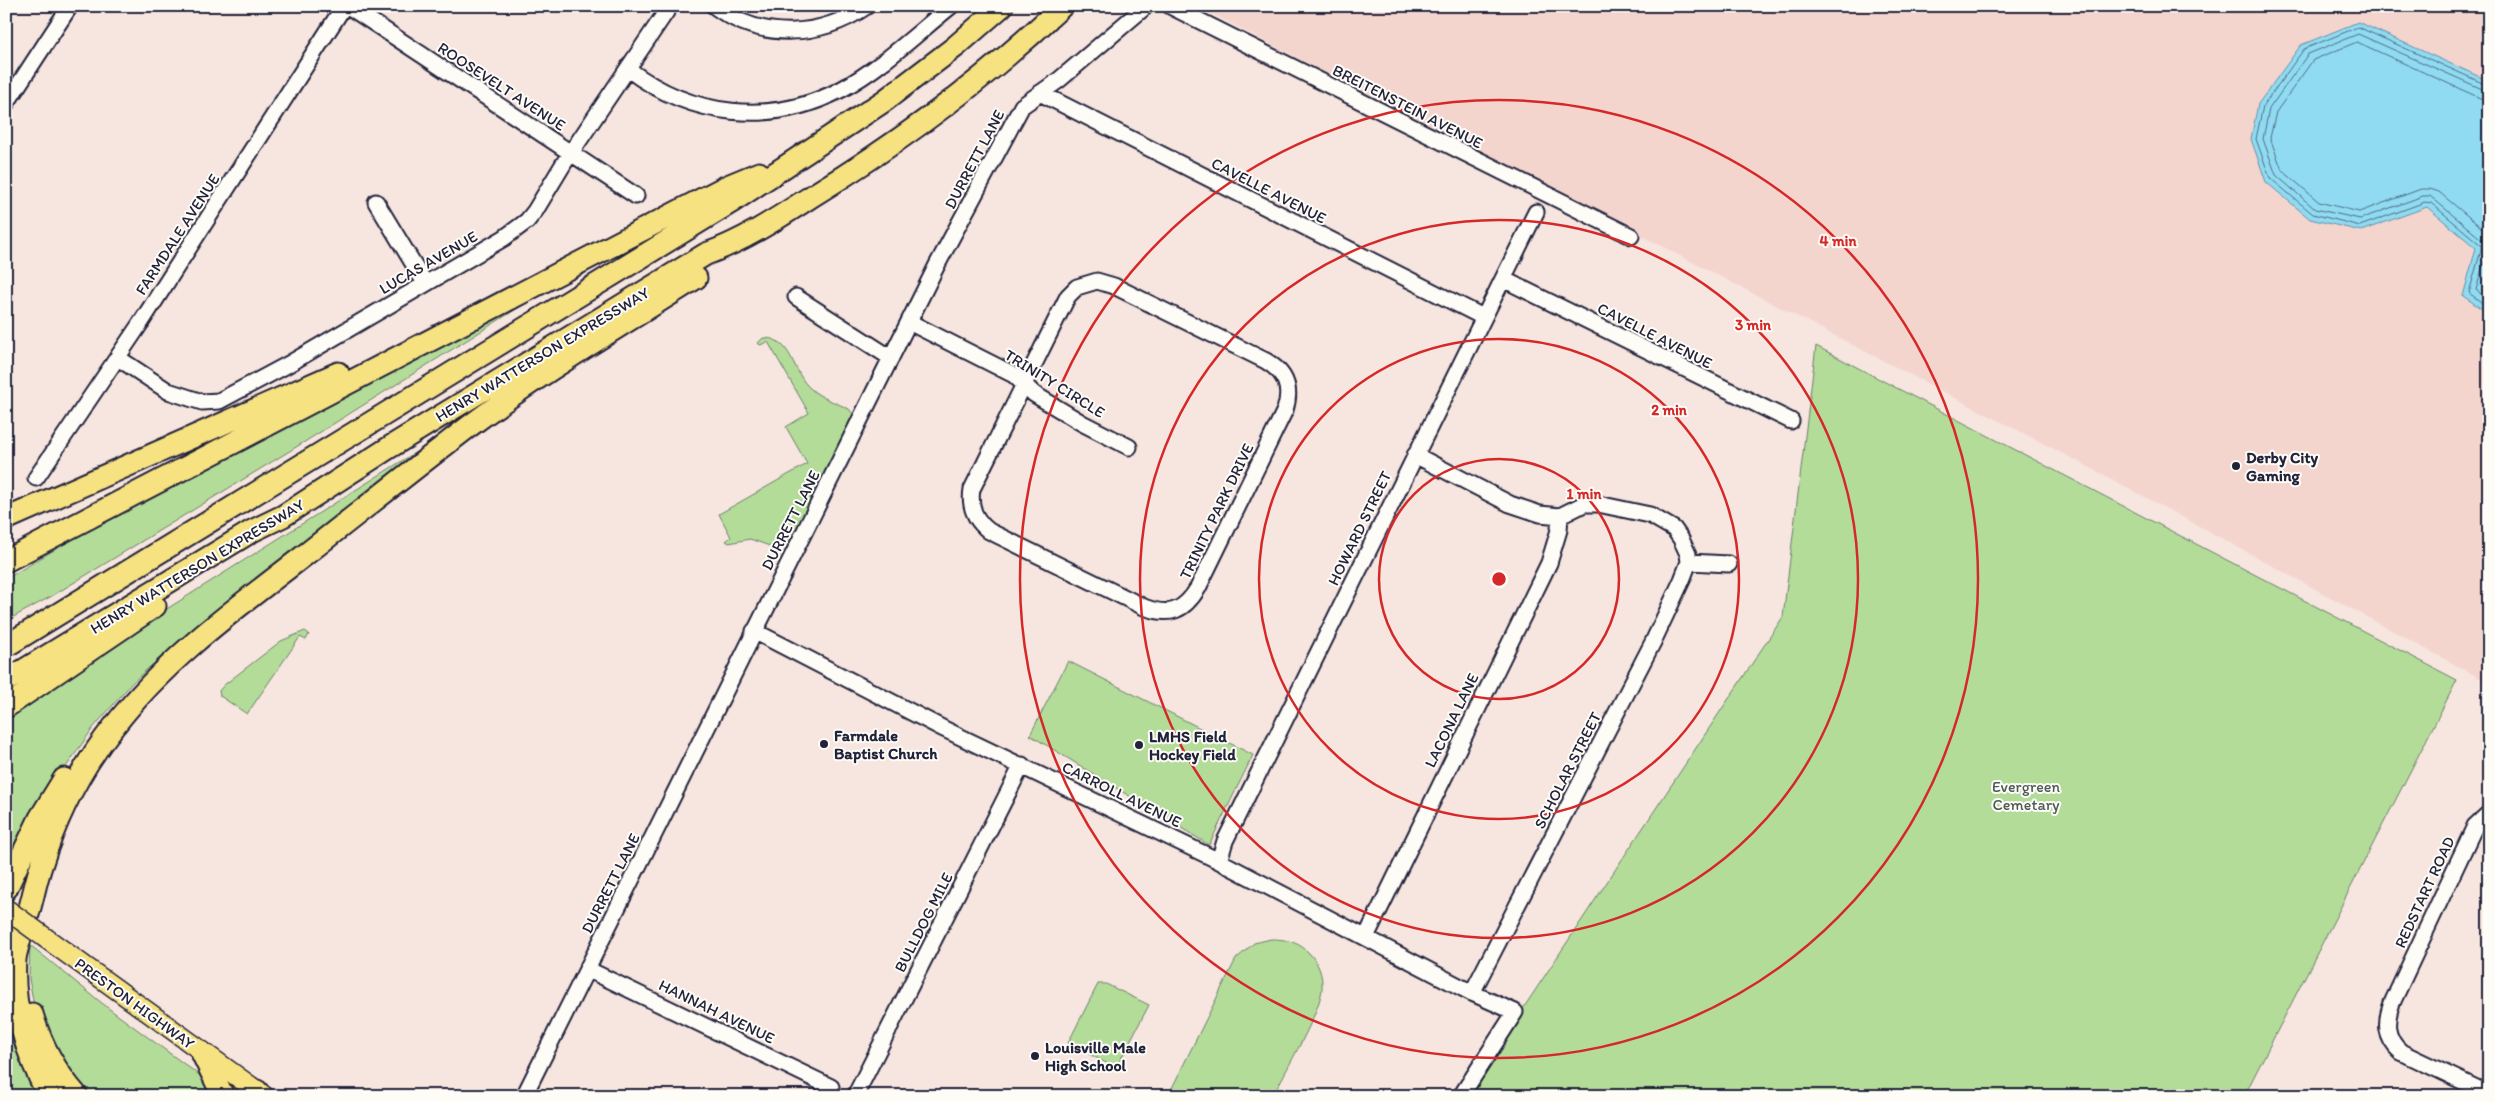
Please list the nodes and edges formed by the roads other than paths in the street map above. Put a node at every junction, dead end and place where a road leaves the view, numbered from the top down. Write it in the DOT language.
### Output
graph roads {
  1 [pos="70,6"];
  2 [pos="344,6"];
  3 [pos="348,6"];
  4 [pos="670,6"];
  5 [pos="714,6"];
  6 [pos="867,6"];
  7 [pos="951,6"];
  8 [pos="1002,6"];
  9 [pos="1062,6"];
  10 [pos="1146,6"];
  11 [pos="1170,6"];
  12 [pos="628,69"];
  13 [pos="1040,93"];
  14 [pos="6,104"];
  15 [pos="572,153"];
  16 [pos="803,155"];
  17 [pos="636,196"];
  18 [pos="376,202"];
  19 [pos="1536,212"];
  20 [pos="1631,236"];
  21 [pos="736,244"];
  22 [pos="1503,279"];
  23 [pos="425,283"];
  24 [pos="796,297"];
  25 [pos="1483,316"];
  26 [pos="909,322"];
  27 [pos="421,345"];
  28 [pos="118,358"];
  29 [pos="891,358"];
  30 [pos="1023,384"];
  31 [pos="1791,421"];
  32 [pos="1129,447"];
  33 [pos="1415,455"];
  34 [pos="36,478"];
  35 [pos="283,516"];
  36 [pos="1560,516"];
  37 [pos="6,519"];
  38 [pos="31,548"];
  39 [pos="6,561"];
  40 [pos="1688,562"];
  41 [pos="1729,564"];
  42 [pos="6,572"];
  43 [pos="55,614"];
  44 [pos="6,631"];
  45 [pos="754,631"];
  46 [pos="6,646"];
  47 [pos="181,654"];
  48 [pos="6,681"];
  49 [pos="6,707"];
  50 [pos="1022,764"];
  51 [pos="2489,813"];
  52 [pos="1218,861"];
  53 [pos="6,889"];
  54 [pos="6,909"];
  55 [pos="24,927"];
  56 [pos="1366,937"];
  57 [pos="587,969"];
  58 [pos="1472,992"];
  59 [pos="202,1053"];
  60 [pos="831,1087"];
  61 [pos="258,1094"];
  62 [pos="2489,1094"];
  63 [pos="48,1096"];
  64 [pos="77,1096"];
  65 [pos="223,1096"];
  66 [pos="524,1096"];
  67 [pos="855,1096"];
  68 [pos="1461,1096"];
  1 -- 14 [label="street"];
  2 -- 28 [label="street, FARMDALE AVENUE"];
  3 -- 15 [label="street, ROOSEVELT AVENUE"];
  4 -- 12 [label="street, LUCAS AVENUE"];
  5 -- 6 [label="street"];
  7 -- 12 [label="street"];
  8 -- 16 [label="highway, HENRY WATTERSON EXPRESSWAY"];
  9 -- 21 [label="highway, HENRY WATTERSON EXPRESSWAY"];
  10 -- 13 [label="street, DURRETT LANE"];
  11 -- 20 [label="street, BREITENSTEIN AVENUE"];
  12 -- 15 [label="street, LUCAS AVENUE"];
  13 -- 25 [label="street, CAVELLE AVENUE"];
  13 -- 26 [label="street, DURRETT LANE"];
  15 -- 17 [label="street, ROOSEVELT AVENUE"];
  15 -- 23 [label="street, LUCAS AVENUE"];
  16 -- 27 [label="highway"];
  16 -- 43 [label="highway, HENRY WATTERSON EXPRESSWAY"];
  18 -- 23 [label="street"];
  19 -- 22 [label="street, HOWARD STREET"];
  21 -- 35 [label="highway, HENRY WATTERSON EXPRESSWAY"];
  21 -- 47 [label="highway"];
  22 -- 25 [label="street, HOWARD STREET"];
  22 -- 31 [label="street, CAVELLE AVENUE"];
  23 -- 28 [label="street, LUCAS AVENUE"];
  24 -- 29 [label="street"];
  25 -- 33 [label="street, HOWARD STREET"];
  26 -- 29 [label="street, DURRETT LANE"];
  26 -- 30 [label="street, TRINITY CIRCLE"];
  27 -- 37 [label="highway"];
  27 -- 38 [label="highway"];
  28 -- 34 [label="street, FARMDALE AVENUE"];
  29 -- 45 [label="street, DURRETT LANE"];
  30 -- 30 [label="street, TRINITY PARK DRIVE"];
  30 -- 32 [label="street, TRINITY CIRCLE"];
  33 -- 36 [label="street"];
  33 -- 52 [label="street, HOWARD STREET"];
  35 -- 48 [label="highway, HENRY WATTERSON EXPRESSWAY"];
  35 -- 49 [label="highway"];
  36 -- 40 [label="street"];
  36 -- 56 [label="street, LACONA LANE"];
  38 -- 39 [label="highway"];
  38 -- 42 [label="highway"];
  40 -- 41 [label="street"];
  40 -- 58 [label="street, SCHOLAR STREET"];
  43 -- 44 [label="highway"];
  43 -- 46 [label="highway, HENRY WATTERSON EXPRESSWAY"];
  45 -- 50 [label="street, CARROLL AVENUE"];
  45 -- 57 [label="street, DURRETT LANE"];
  47 -- 53 [label="highway"];
  47 -- 55 [label="highway"];
  50 -- 52 [label="street, CARROLL AVENUE"];
  50 -- 67 [label="street, BULLDOG MILE"];
  51 -- 62 [label="street, REDSTART ROAD"];
  52 -- 56 [label="street, CARROLL AVENUE"];
  54 -- 59 [label="main road, PRESTON HIGHWAY, bridge"];
  55 -- 63 [label="highway"];
  55 -- 64 [label="highway"];
  56 -- 58 [label="street, CARROLL AVENUE"];
  57 -- 60 [label="street, HANNAH AVENUE"];
  57 -- 66 [label="street, DURRETT LANE"];
  58 -- 68 [label="street"];
  59 -- 61 [label="main road, PRESTON HIGHWAY"];
  59 -- 65 [label="highway"];
}
